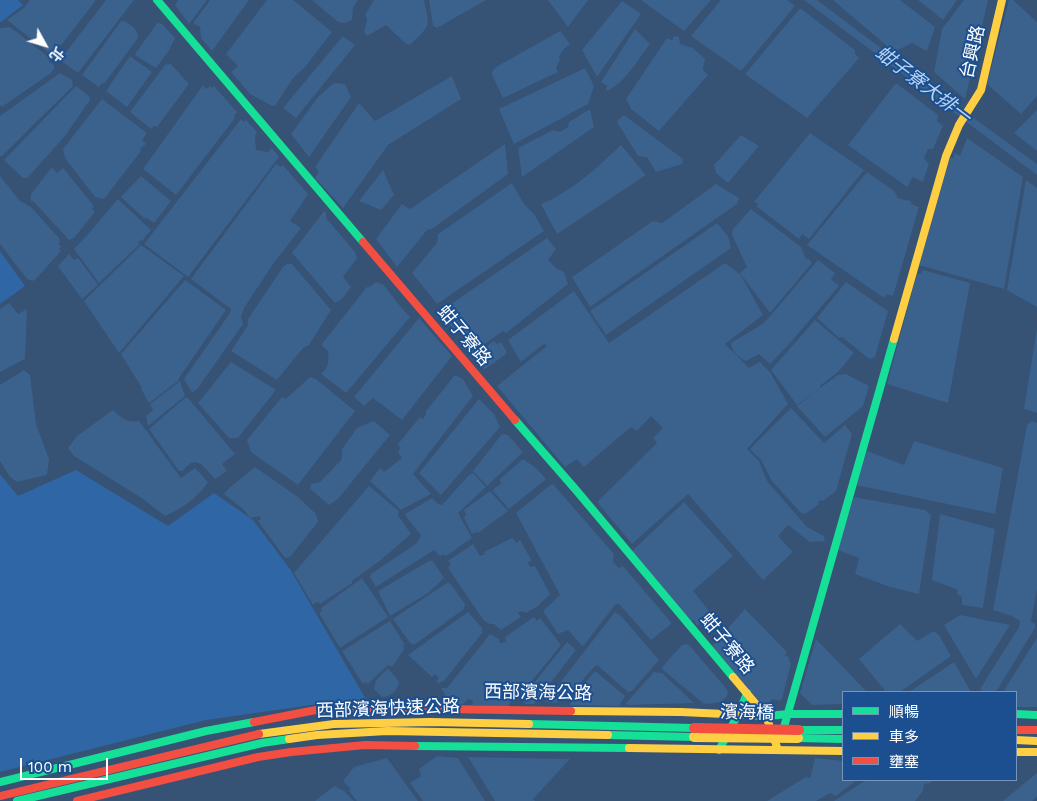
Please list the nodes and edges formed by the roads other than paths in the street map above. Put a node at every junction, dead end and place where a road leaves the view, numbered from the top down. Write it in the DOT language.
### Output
graph roads {
  1 [pos="157,0"];
  2 [pos="1002,0"];
  3 [pos="747,693"];
  4 [pos="788,714"];
  5 [pos="842,714"];
  6 [pos="1017,714"];
  7 [pos="1037,714"];
  8 [pos="740,715"];
  9 [pos="766,716"];
  10 [pos="842,730"];
  11 [pos="1017,730"];
  12 [pos="1037,730"];
  13 [pos="694,733"];
  14 [pos="798,734"];
  15 [pos="842,739"];
  16 [pos="1017,740"];
  17 [pos="1037,741"];
  18 [pos="719,750"];
  19 [pos="755,750"];
  20 [pos="778,750"];
  21 [pos="842,751"];
  22 [pos="1017,752"];
  23 [pos="1037,752"];
  24 [pos="0,782"];
  25 [pos="0,796"];
  26 [pos="18,801"];
  27 [pos="77,801"];
  1 -- 3 [label="main road, 蚶子寮路"];
  2 -- 4 [label="main road, 台興路"];
  3 -- 8 [label="main road"];
  3 -- 9 [label="main road, 蚶子寮路"];
  4 -- 5 [label="main road, 西部濱海公路"];
  4 -- 9 [label="main road, 西部濱海公路"];
  4 -- 20 [label="main road, 台興路"];
  6 -- 7 [label="main road"];
  8 -- 9 [label="main road, 西部濱海公路"];
  8 -- 18 [label="main road"];
  8 -- 19 [label="main road"];
  8 -- 24 [label="main road, 西部濱海公路"];
  9 -- 20 [label="main road"];
  10 -- 14 [label="main road"];
  11 -- 12 [label="main road"];
  13 -- 14 [label="main road, 濱海橋, bridge"];
  13 -- 25 [label="main road, 西部濱海快速公路"];
  13 -- 26 [label="main road, 西部濱海快速公路"];
  14 -- 15 [label="main road"];
  16 -- 17 [label="main road"];
  18 -- 19 [label="main road"];
  18 -- 27 [label="main road"];
  19 -- 20 [label="main road"];
  20 -- 21 [label="main road"];
  22 -- 23 [label="main road"];
}
